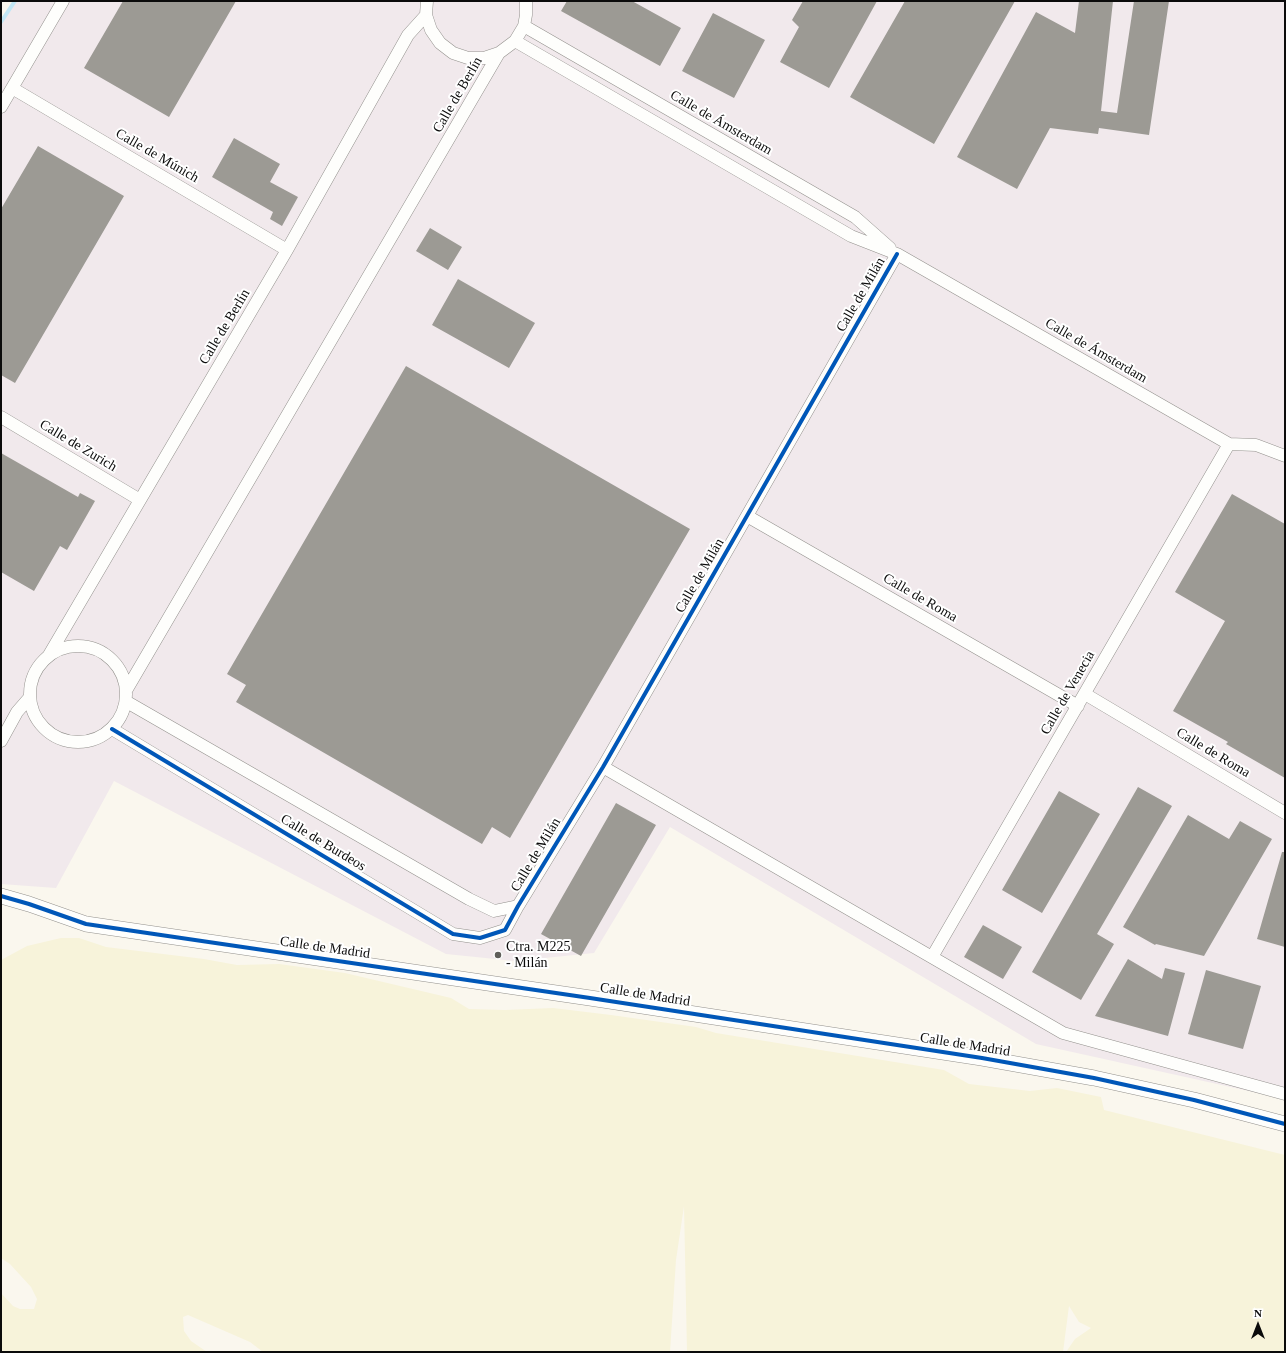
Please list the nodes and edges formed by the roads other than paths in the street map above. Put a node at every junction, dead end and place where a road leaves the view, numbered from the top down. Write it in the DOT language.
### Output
graph roads {
  1 [pos="63,1"];
  2 [pos="427,1"];
  3 [pos="527,2"];
  4 [pos="426,14"];
  5 [pos="524,26"];
  6 [pos="515,41"];
  7 [pos="499,53"];
  8 [pos="12,88"];
  9 [pos="1,107"];
  10 [pos="287,250"];
  11 [pos="897,254"];
  12 [pos="1,417"];
  13 [pos="1229,444"];
  14 [pos="1285,456"];
  15 [pos="140,500"];
  16 [pos="747,516"];
  17 [pos="49,655"];
  18 [pos="127,689"];
  19 [pos="1085,694"];
  20 [pos="30,697"];
  21 [pos="127,702"];
  22 [pos="1078,706"];
  23 [pos="112,729"];
  24 [pos="1,742"];
  25 [pos="603,767"];
  26 [pos="1285,813"];
  27 [pos="1,896"];
  28 [pos="518,906"];
  29 [pos="932,957"];
  30 [pos="1285,1094"];
  31 [pos="1285,1124"];
  1 -- 8 [label="street"];
  2 -- 4 [label="street"];
  3 -- 5 [label="street"];
  4 -- 7 [label="street"];
  4 -- 10 [label="street, Calle de Berlín"];
  5 -- 6 [label="street"];
  5 -- 11 [label="street, Calle de Ámsterdam"];
  6 -- 7 [label="street"];
  6 -- 11 [label="street, Calle de Ámsterdam"];
  7 -- 18 [label="street, Calle de Berlín"];
  8 -- 9 [label="street"];
  8 -- 10 [label="street, Calle de Múnich"];
  10 -- 15 [label="street, Calle de Berlín"];
  11 -- 13 [label="street, Calle de Ámsterdam"];
  11 -- 16 [label="street, Calle de Milán"];
  12 -- 15 [label="street, Calle de Zurich"];
  13 -- 14 [label="street, Calle de Ámsterdam"];
  13 -- 19 [label="street, Calle de Venecia"];
  15 -- 17 [label="street, Calle de Berlín"];
  16 -- 22 [label="street, Calle de Roma"];
  16 -- 25 [label="street, Calle de Milán"];
  17 -- 18 [label="street"];
  17 -- 20 [label="street"];
  18 -- 21 [label="street"];
  19 -- 22 [label="street, Calle de Venecia"];
  19 -- 26 [label="street, Calle de Roma"];
  20 -- 23 [label="street"];
  20 -- 24 [label="street"];
  21 -- 23 [label="street"];
  21 -- 28 [label="street, Calle de Burdeos"];
  22 -- 29 [label="street, Calle de Venecia"];
  23 -- 28 [label="street, Calle de Burdeos"];
  25 -- 28 [label="street, Calle de Milán"];
  25 -- 29 [label="street"];
  27 -- 31 [label="street, Calle de Madrid"];
  29 -- 30 [label="street"];
}
